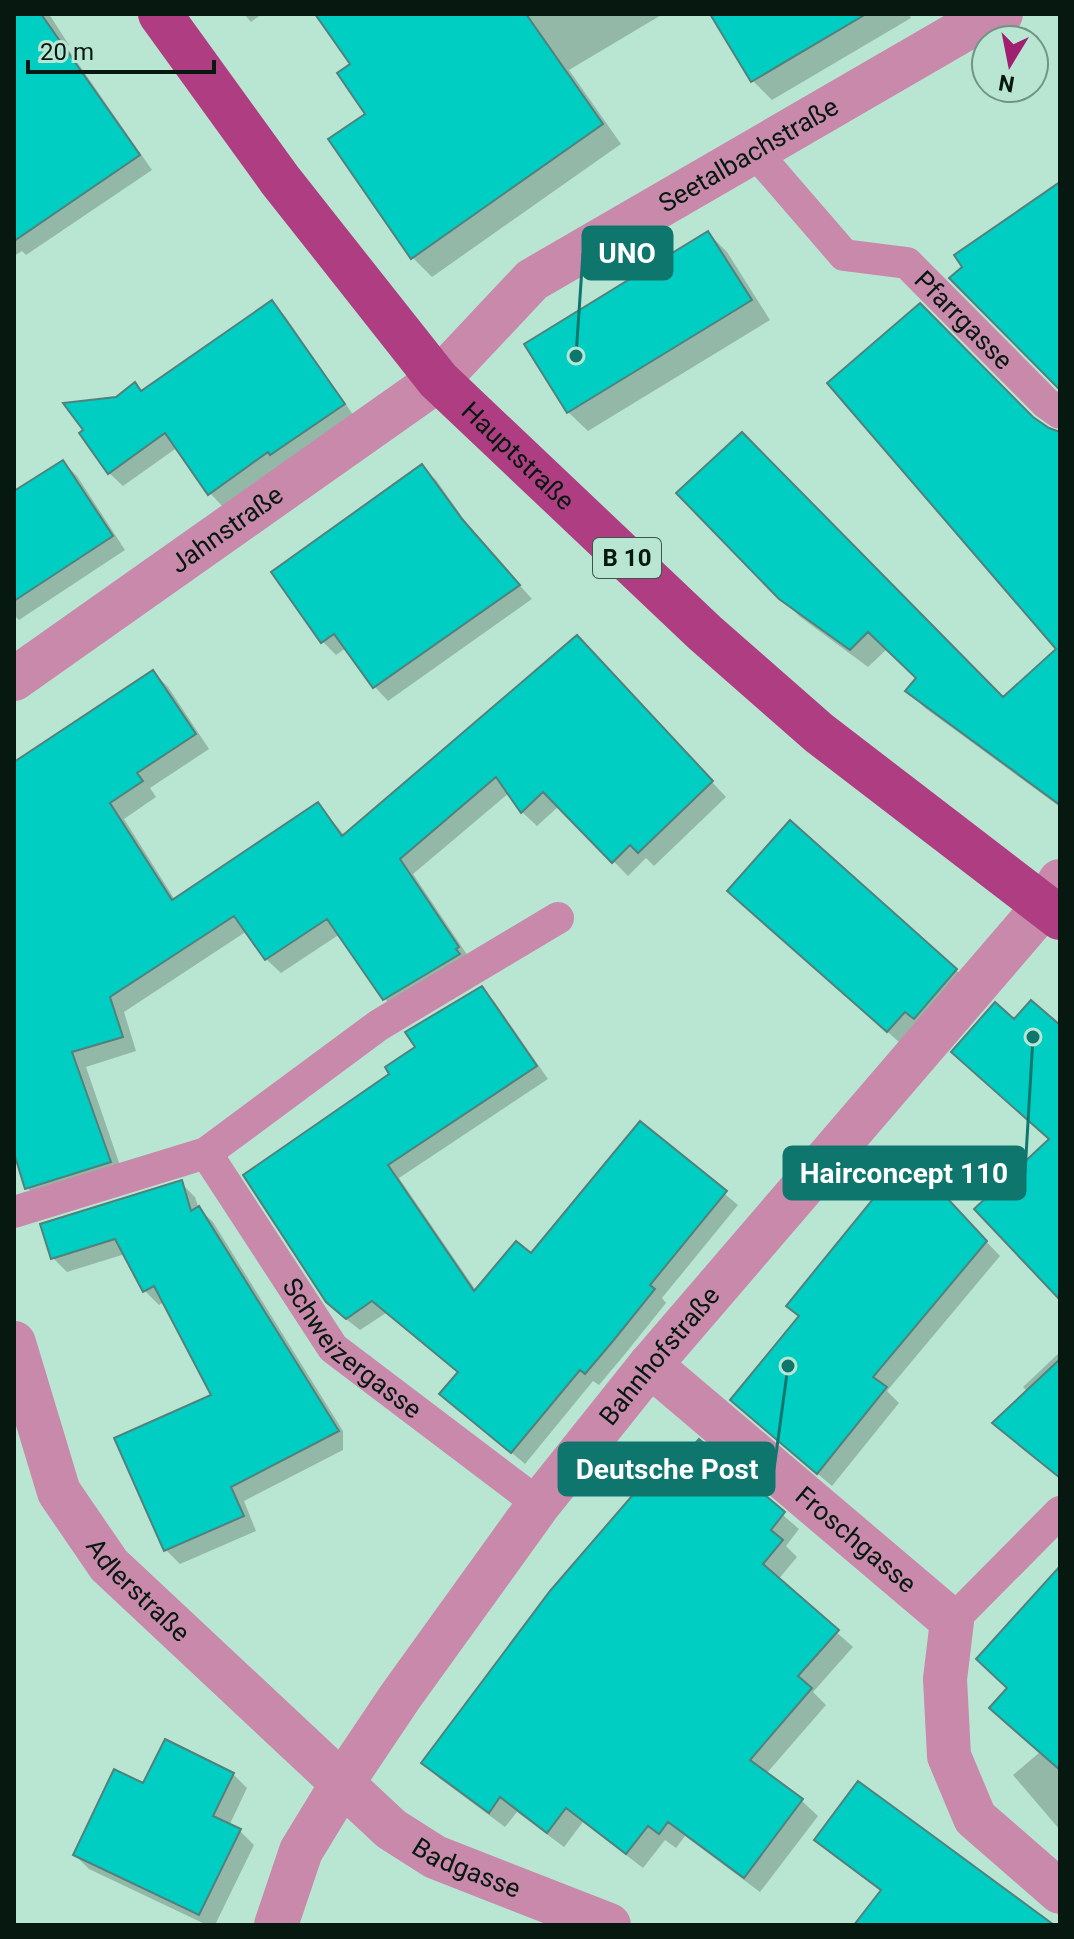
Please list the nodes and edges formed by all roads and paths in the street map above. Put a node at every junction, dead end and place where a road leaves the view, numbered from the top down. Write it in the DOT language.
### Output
graph roads {
  1 [pos="160,14"];
  2 [pos="1001,14"];
  3 [pos="755,152"];
  4 [pos="438,380"];
  5 [pos="1060,413"];
  6 [pos="14,679"];
  7 [pos="1055,901"];
  8 [pos="558,918"];
  9 [pos="206,1153"];
  10 [pos="14,1212"];
  11 [pos="14,1343"];
  12 [pos="650,1365"];
  13 [pos="539,1504"];
  14 [pos="1060,1512"];
  15 [pos="952,1621"];
  16 [pos="343,1782"];
  17 [pos="1060,1892"];
  18 [pos="276,1925"];
  19 [pos="609,1925"];
  1 -- 4 [label="main road, Hauptstraße / B 10"];
  2 -- 3 [label="street, Seetalbachstraße"];
  3 -- 4 [label="street, Seetalbachstraße"];
  3 -- 5 [label="lane, Pfarrgasse"];
  4 -- 6 [label="street, Jahnstraße"];
  4 -- 7 [label="main road, Hauptstraße / B 10"];
  7 -- 12 [label="street, Bahnhofstraße"];
  8 -- 9 [label="lane"];
  9 -- 10 [label="lane"];
  9 -- 13 [label="lane, Schweizergasse"];
  11 -- 16 [label="street, Adlerstraße"];
  12 -- 13 [label="street, Bahnhofstraße"];
  12 -- 15 [label="street, Froschgasse"];
  13 -- 16 [label="street, Bahnhofstraße"];
  14 -- 15 [label="lane"];
  15 -- 17 [label="street"];
  16 -- 18 [label="street, Bahnhofstraße"];
  16 -- 19 [label="street, Badgasse"];
}
